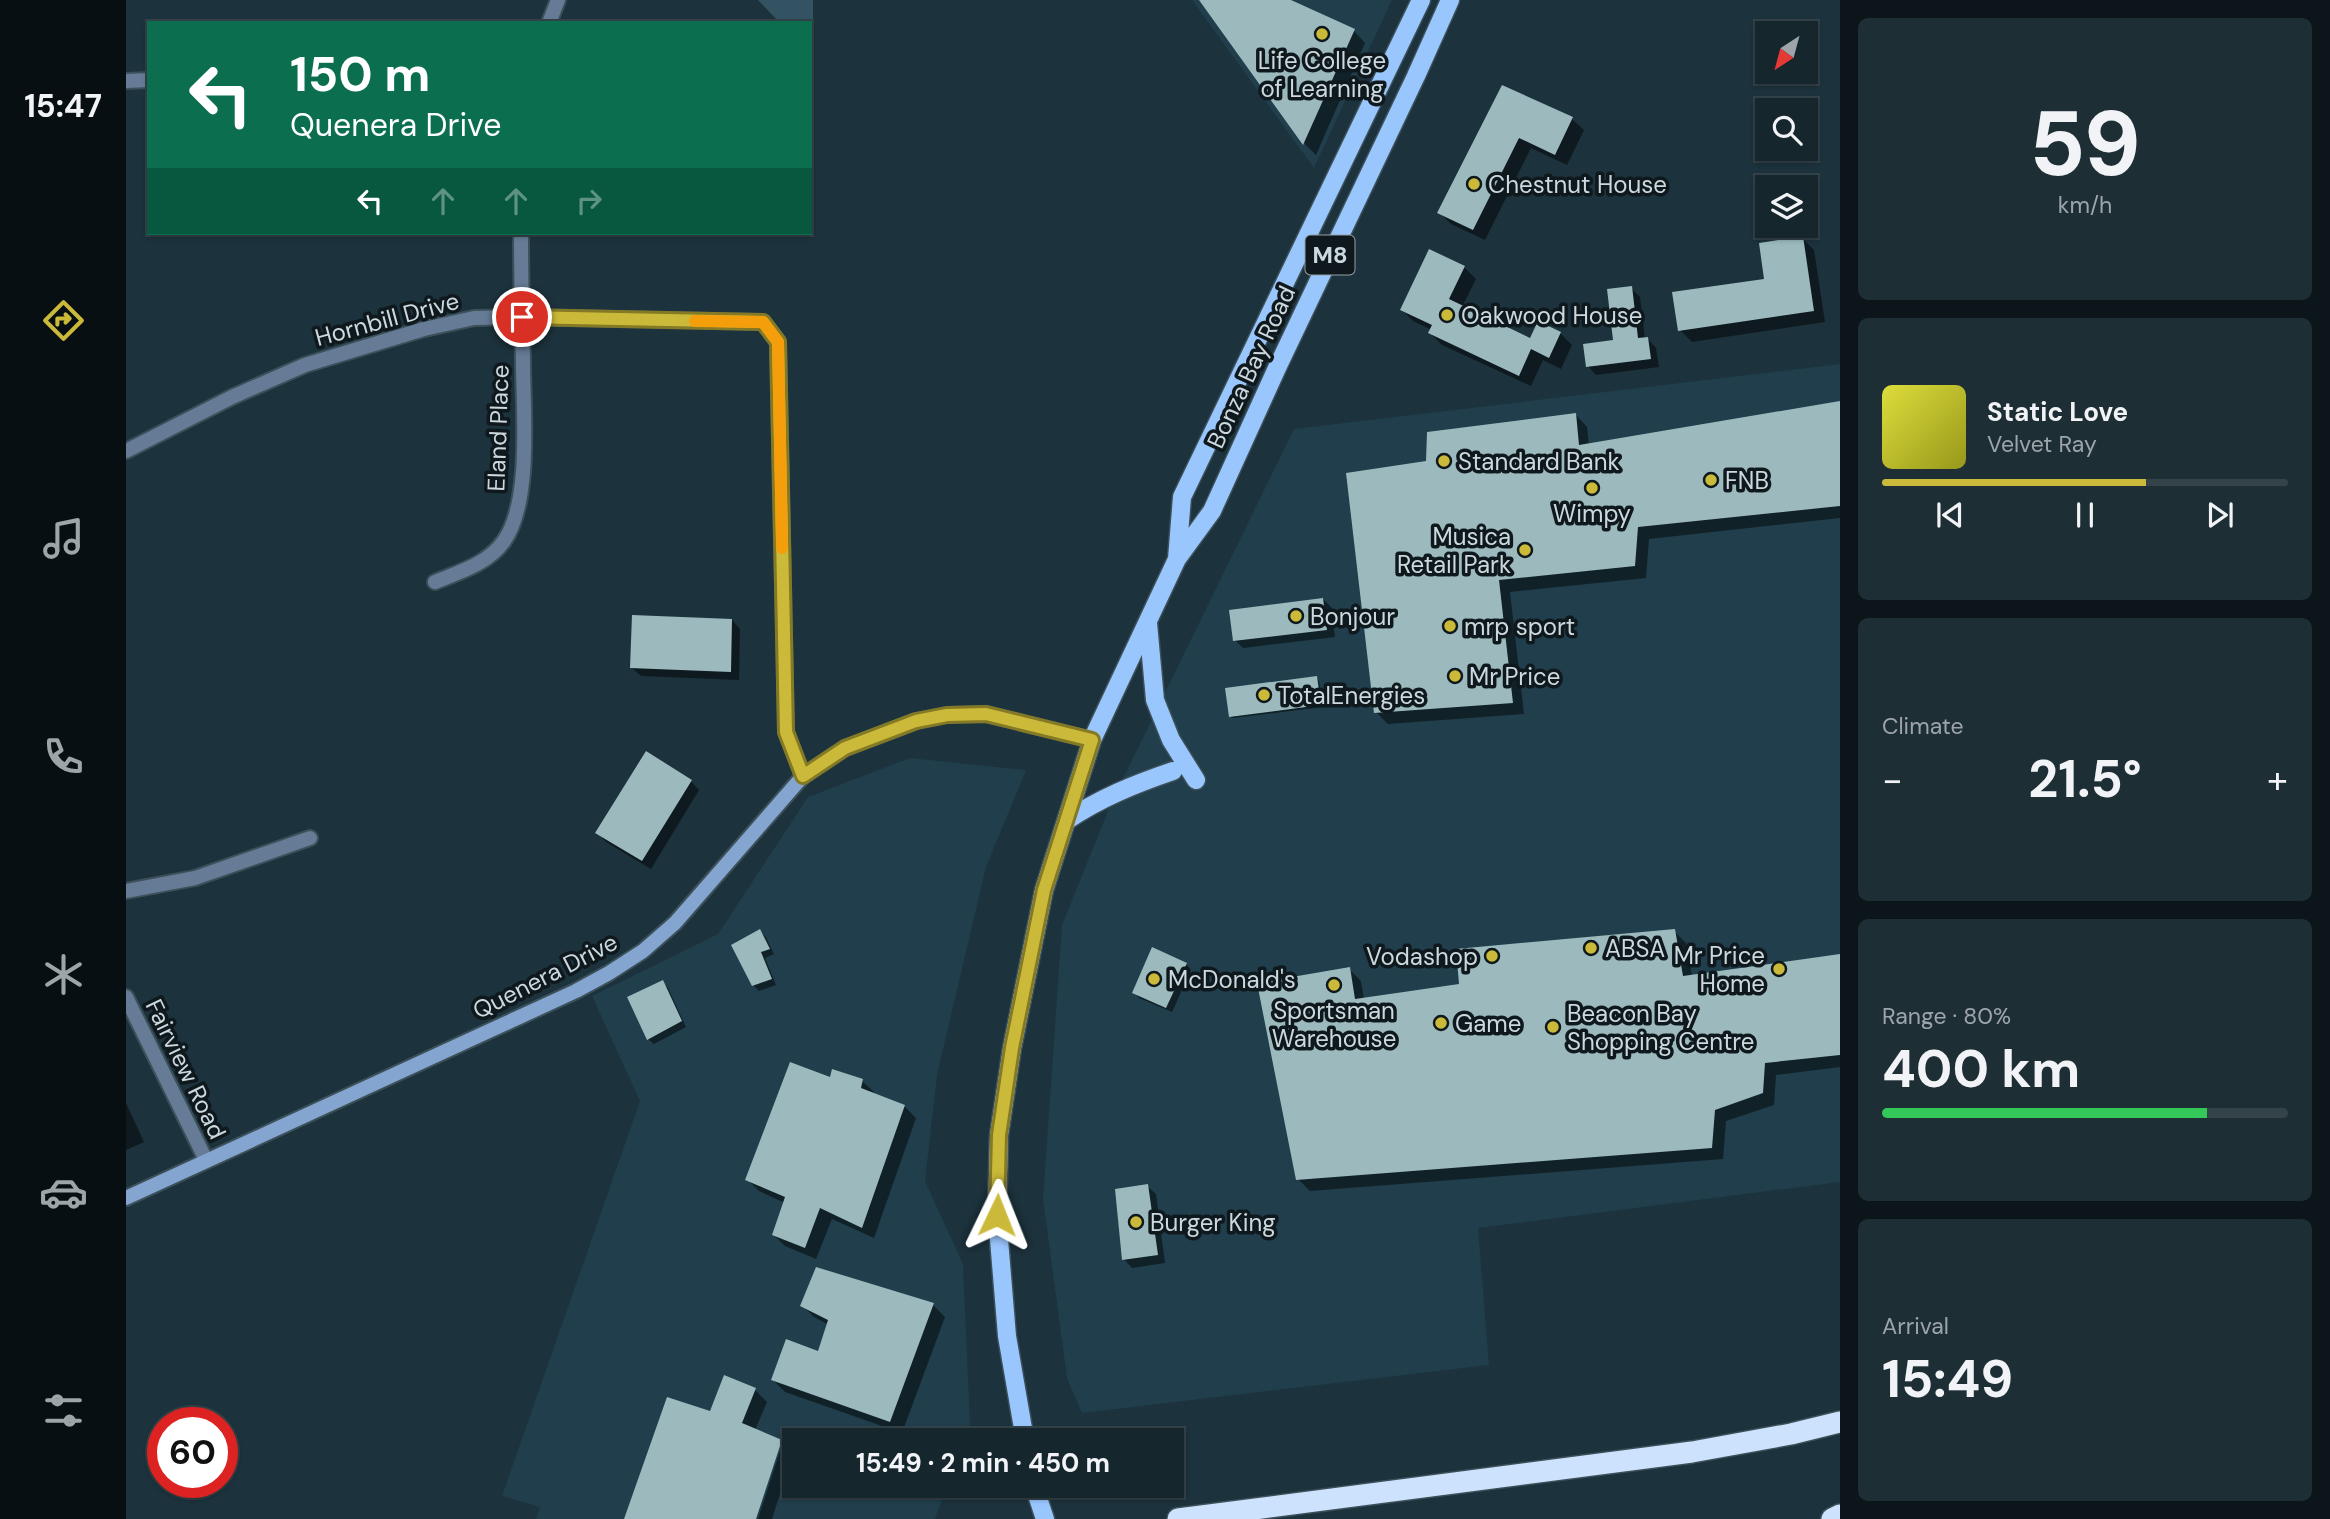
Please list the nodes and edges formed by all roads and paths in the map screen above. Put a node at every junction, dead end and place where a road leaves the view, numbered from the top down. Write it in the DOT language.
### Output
graph roads {
  1 [pos="558,0"];
  2 [pos="1421,0"];
  3 [pos="1450,0"];
  4 [pos="550,21"];
  5 [pos="147,80"];
  6 [pos="126,81"];
  7 [pos="521,235"];
  8 [pos="522,317"];
  9 [pos="126,451"];
  10 [pos="1177,559"];
  11 [pos="435,582"];
  12 [pos="1148,619"];
  13 [pos="1092,740"];
  14 [pos="1173,771"];
  15 [pos="803,776"];
  16 [pos="1196,780"];
  17 [pos="1066,821"];
  18 [pos="310,838"];
  19 [pos="126,891"];
  20 [pos="126,997"];
  21 [pos="206,1160"];
  22 [pos="126,1198"];
  23 [pos="1840,1422"];
  24 [pos="1023,1428"];
  25 [pos="1038,1498"];
  26 [pos="1840,1515"];
  27 [pos="1045,1519"];
  28 [pos="1178,1519"];
  29 [pos="1832,1519"];
  1 -- 4 [label="street"];
  2 -- 10 [label="main road, Bonza Bay Road / M8"];
  3 -- 10 [label="main road, Bonza Bay Road / M8"];
  5 -- 6 [label="street"];
  7 -- 8 [label="street, Eland Place"];
  8 -- 9 [label="street, Hornbill Drive"];
  8 -- 11 [label="street, Eland Place"];
  8 -- 15 [label="street, Hornbill Drive"];
  10 -- 12 [label="main road, Bonza Bay Road / M8"];
  12 -- 13 [label="main road, Bonza Bay Road / M8"];
  12 -- 16 [label="main road"];
  13 -- 15 [label="street, Quenera Drive"];
  13 -- 17 [label="main road, Bonza Bay Road / M8"];
  14 -- 17 [label="main road"];
  15 -- 21 [label="street, Quenera Drive"];
  17 -- 24 [label="main road, Bonza Bay Road / M8"];
  18 -- 19 [label="street"];
  20 -- 21 [label="street, Fairview Road"];
  21 -- 22 [label="street, Quenera Drive"];
  23 -- 28 [label="highway"];
  25 -- 27 [label="main road"];
  26 -- 29 [label="highway"];
}
